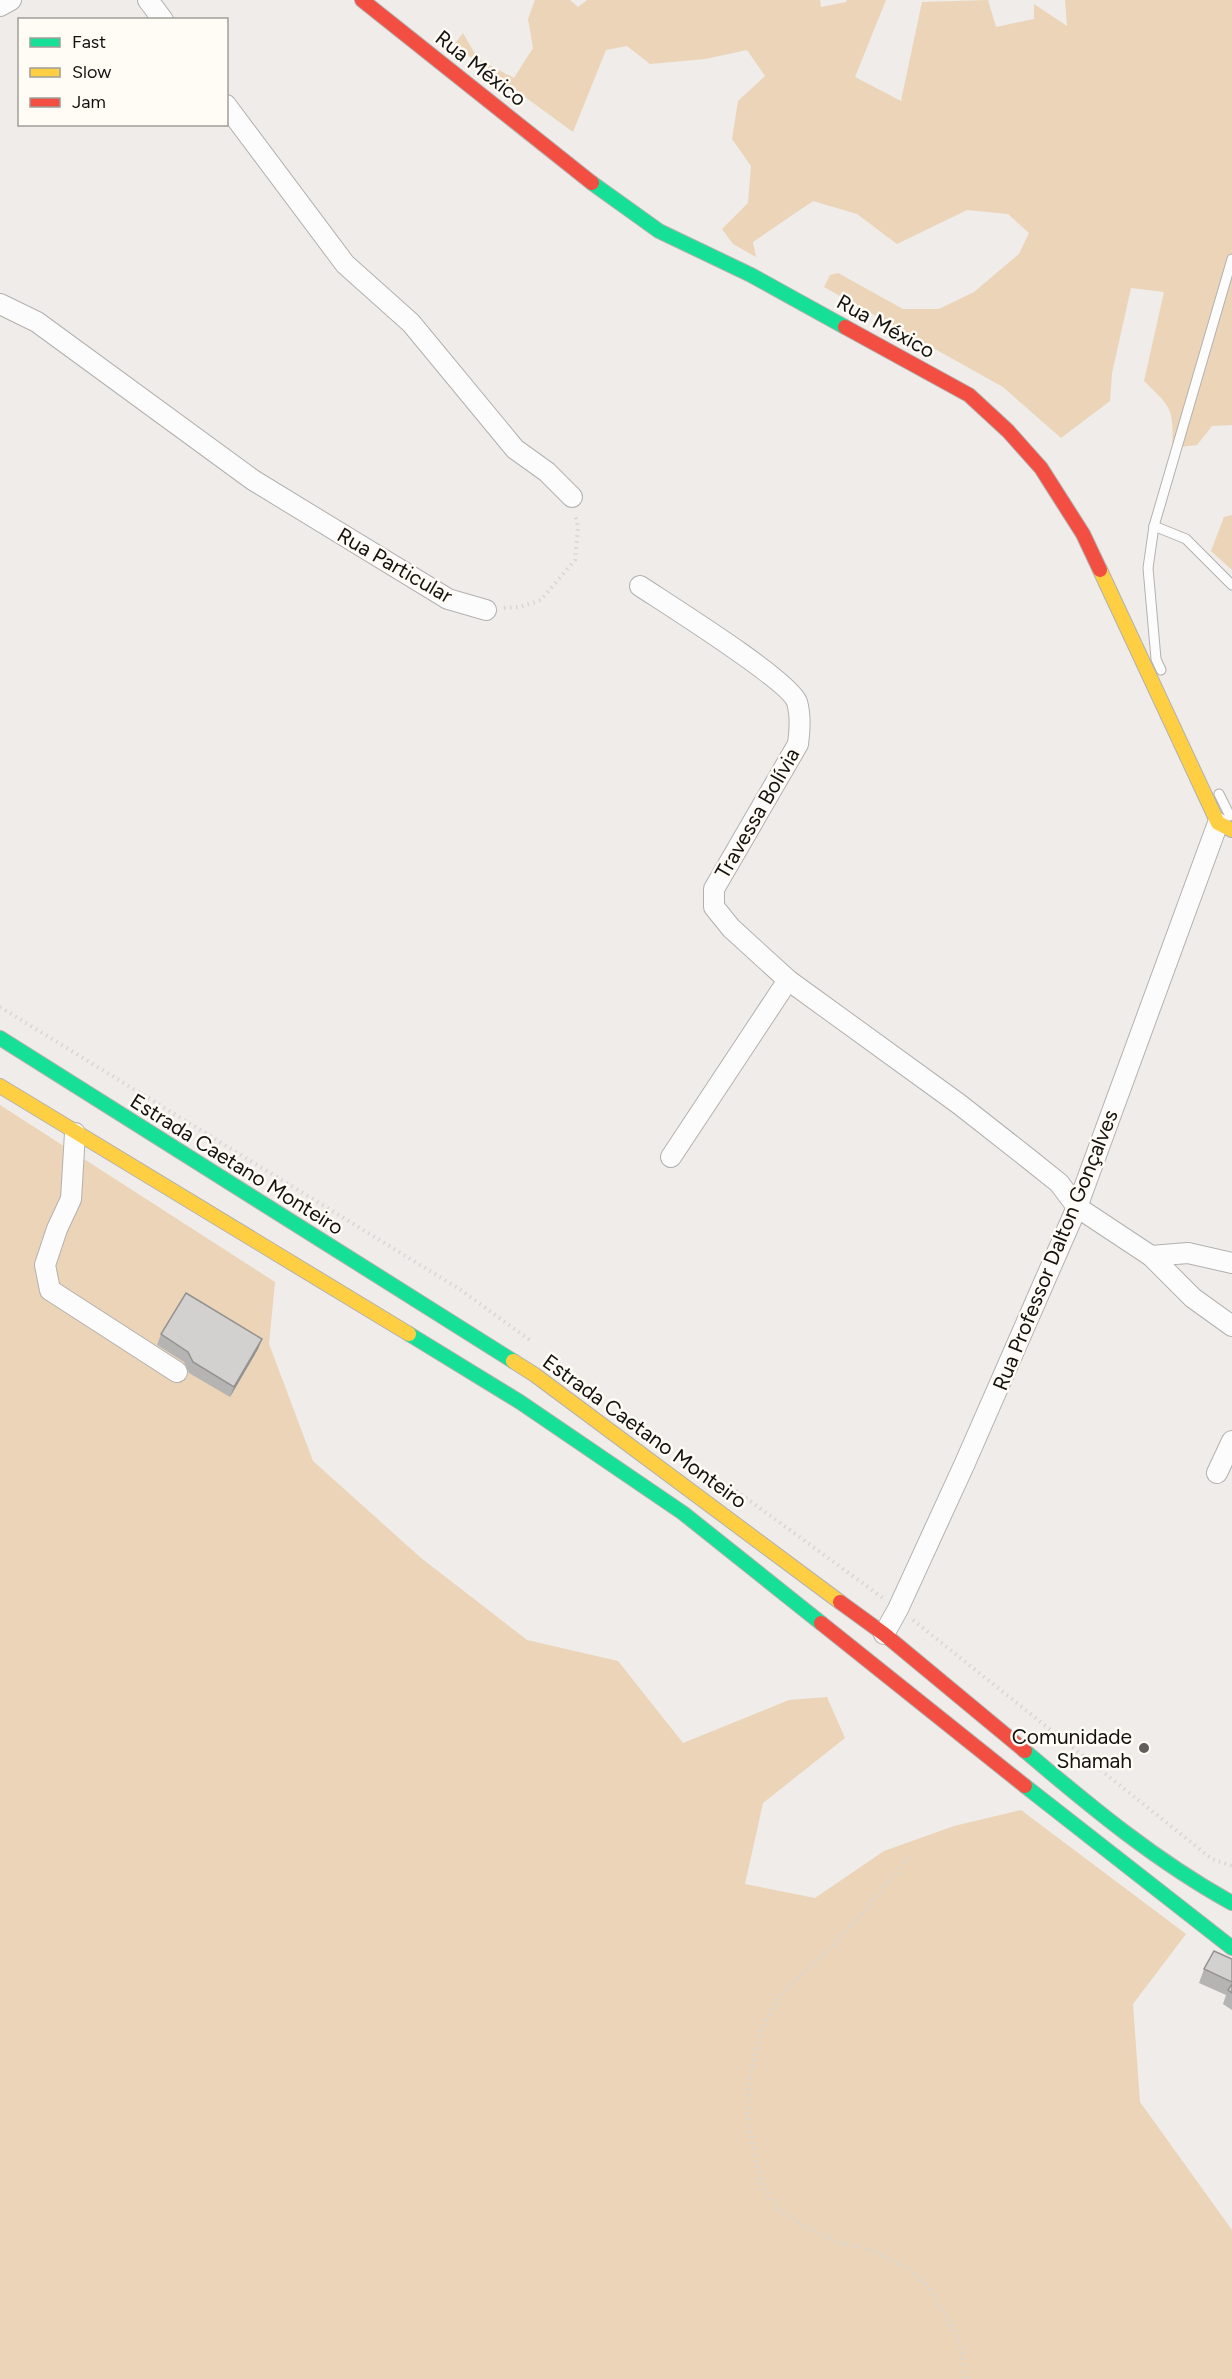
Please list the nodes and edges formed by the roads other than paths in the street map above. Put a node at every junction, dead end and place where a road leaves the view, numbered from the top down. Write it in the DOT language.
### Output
graph roads {
  1 [pos="11,0"];
  2 [pos="148,0"];
  3 [pos="362,0"];
  4 [pos="0,6"];
  5 [pos="162,18"];
  6 [pos="228,108"];
  7 [pos="1232,259"];
  8 [pos="0,304"];
  9 [pos="572,497"];
  10 [pos="1154,526"];
  11 [pos="1232,585"];
  12 [pos="640,586"];
  13 [pos="486,610"];
  14 [pos="1164,679"];
  15 [pos="1176,709"];
  16 [pos="1199,758"];
  17 [pos="1215,787"];
  18 [pos="1228,821"];
  19 [pos="788,980"];
  20 [pos="0,1038"];
  21 [pos="0,1086"];
  22 [pos="75,1133"];
  23 [pos="671,1157"];
  24 [pos="1077,1208"];
  25 [pos="1151,1256"];
  26 [pos="1232,1263"];
  27 [pos="1232,1326"];
  28 [pos="177,1372"];
  29 [pos="1232,1441"];
  30 [pos="1217,1473"];
  31 [pos="884,1634"];
  32 [pos="1232,1903"];
  33 [pos="1232,1948"];
  1 -- 4 [label="street"];
  2 -- 5 [label="street"];
  3 -- 18 [label="main road, Rua México"];
  6 -- 9 [label="street"];
  7 -- 10 [label="lane"];
  8 -- 13 [label="street, Rua Particular"];
  10 -- 11 [label="lane"];
  10 -- 14 [label="lane"];
  12 -- 19 [label="street, Travessa Bolívia"];
  15 -- 16 [label="lane"];
  17 -- 18 [label="lane"];
  18 -- 24 [label="street, Rua Professor Dalton Gonçalves"];
  19 -- 23 [label="street"];
  19 -- 24 [label="street, Travessa Bolívia"];
  20 -- 31 [label="main road, Estrada Caetano Monteiro"];
  21 -- 22 [label="main road, Estrada Caetano Monteiro"];
  22 -- 28 [label="street"];
  22 -- 33 [label="main road, Estrada Caetano Monteiro"];
  24 -- 25 [label="street, Travessa Bolívia"];
  24 -- 31 [label="street, Rua Professor Dalton Gonçalves"];
  25 -- 26 [label="street"];
  25 -- 27 [label="street, Travessa Bolívia"];
  29 -- 30 [label="street"];
  31 -- 32 [label="main road, Estrada Caetano Monteiro"];
}
